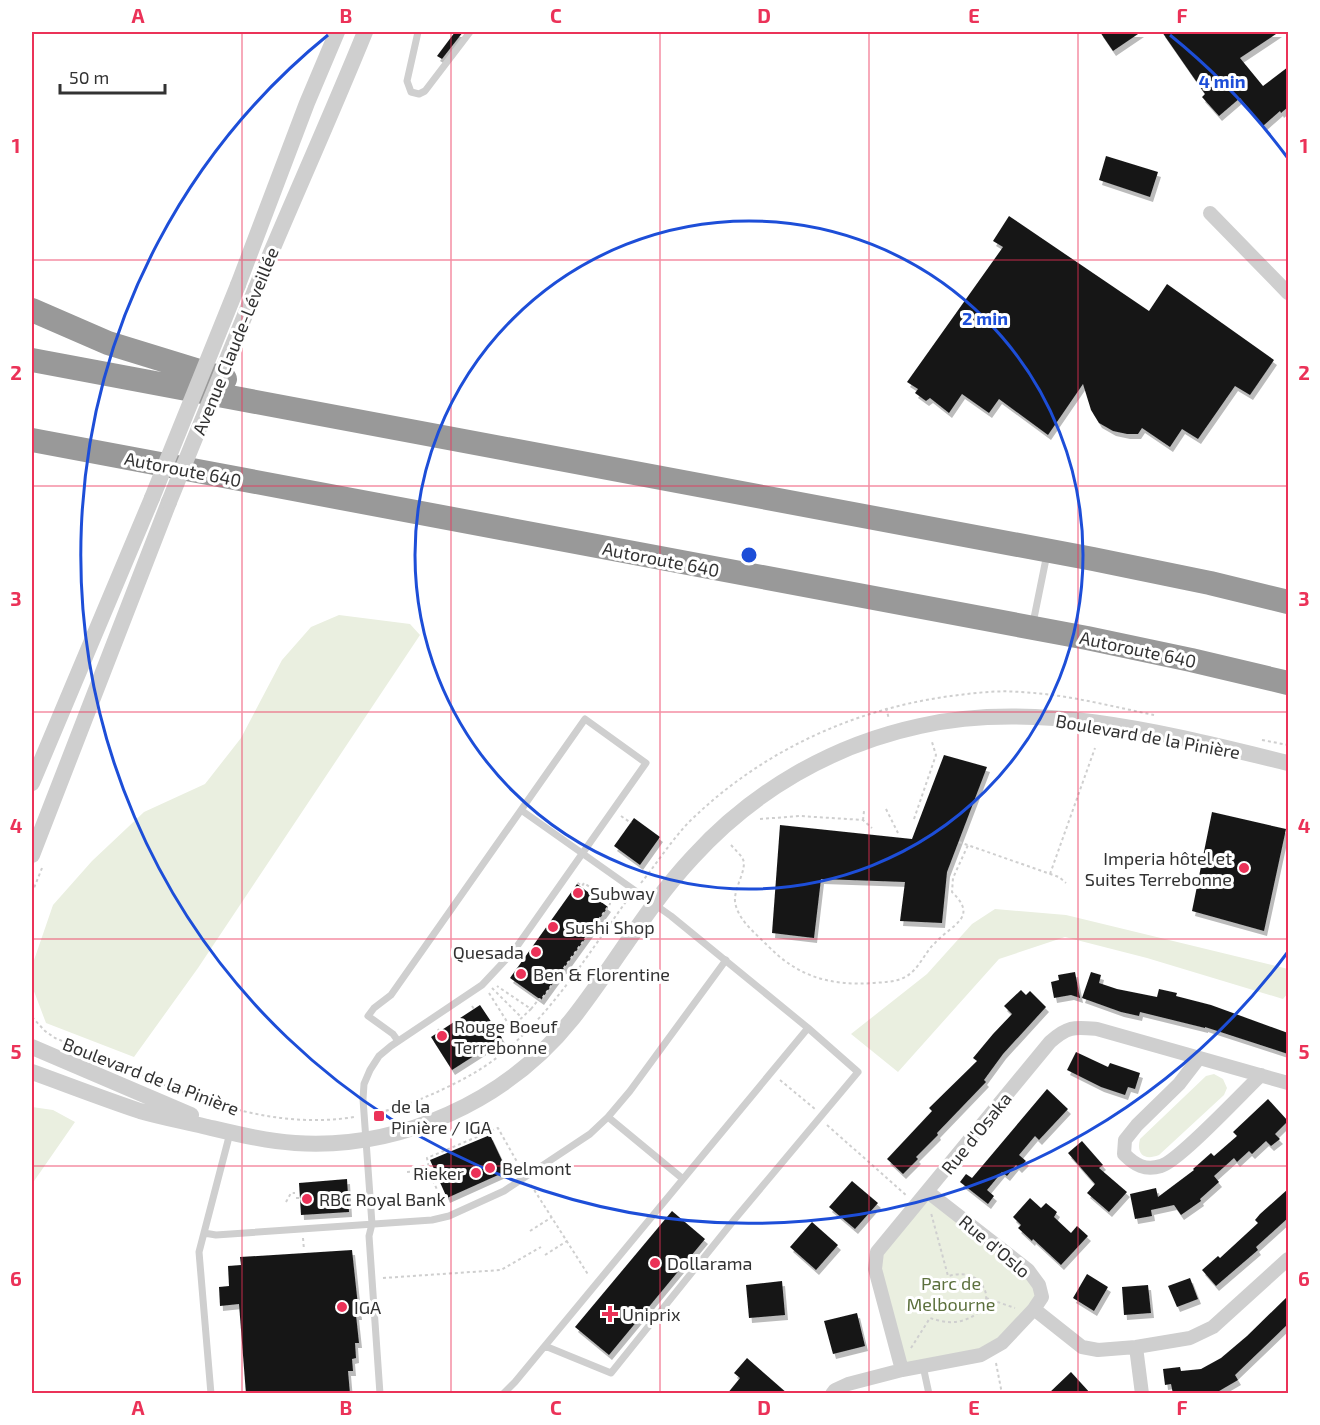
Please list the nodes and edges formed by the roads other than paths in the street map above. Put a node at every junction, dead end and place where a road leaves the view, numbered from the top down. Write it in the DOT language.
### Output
graph roads {
  1 [pos="337,32"];
  2 [pos="365,32"];
  3 [pos="418,32"];
  4 [pos="470,32"];
  5 [pos="1210,213"];
  6 [pos="1288,293"];
  7 [pos="32,310"];
  8 [pos="32,360"];
  9 [pos="312,412"];
  10 [pos="32,440"];
  11 [pos="32,449"];
  12 [pos="87,450"];
  13 [pos="1047,551"];
  14 [pos="1288,602"];
  15 [pos="1032,628"];
  16 [pos="1288,682"];
  17 [pos="1288,763"];
  18 [pos="32,783"];
  19 [pos="521,810"];
  20 [pos="582,854"];
  21 [pos="32,855"];
  22 [pos="655,904"];
  23 [pos="726,960"];
  24 [pos="808,1028"];
  25 [pos="398,1041"];
  26 [pos="34,1046"];
  27 [pos="1199,1058"];
  28 [pos="32,1072"];
  29 [pos="1261,1075"];
  30 [pos="1288,1083"];
  31 [pos="608,1117"];
  32 [pos="230,1132"];
  33 [pos="366,1139"];
  34 [pos="683,1179"];
  35 [pos="927,1193"];
  36 [pos="372,1224"];
  37 [pos="204,1233"];
  38 [pos="1288,1259"];
  39 [pos="1033,1312"];
  40 [pos="545,1346"];
  41 [pos="1136,1347"];
  42 [pos="901,1366"];
  43 [pos="923,1366"];
  44 [pos="212,1394"];
  45 [pos="380,1394"];
  46 [pos="503,1394"];
  47 [pos="832,1394"];
  48 [pos="929,1394"];
  49 [pos="1142,1394"];
  1 -- 18 [label="street, Avenue Claude-Léveillée, bridge"];
  2 -- 21 [label="street, Avenue Claude-Léveillée, bridge"];
  3 -- 4 [label="lane"];
  5 -- 6 [label="street"];
  7 -- 9 [label="highway"];
  8 -- 9 [label="highway"];
  9 -- 13 [label="highway"];
  10 -- 12 [label="highway, Autoroute 640"];
  11 -- 12 [label="highway"];
  12 -- 15 [label="highway, Autoroute 640"];
  13 -- 14 [label="highway"];
  13 -- 15 [label="lane"];
  15 -- 16 [label="highway, Autoroute 640"];
  17 -- 22 [label="street, Boulevard de la Pinière"];
  19 -- 20 [label="lane"];
  19 -- 20 [label="lane"];
  19 -- 25 [label="lane"];
  20 -- 22 [label="lane"];
  20 -- 25 [label="lane"];
  22 -- 23 [label="lane"];
  22 -- 33 [label="street, Boulevard de la Pinière"];
  23 -- 24 [label="lane"];
  23 -- 31 [label="lane"];
  24 -- 34 [label="lane"];
  24 -- 40 [label="lane"];
  25 -- 33 [label="lane"];
  26 -- 32 [label="street, Boulevard de la Pinière"];
  27 -- 29 [label="street, Rue d'Osaka"];
  27 -- 29 [label="street"];
  27 -- 35 [label="street, Rue d'Osaka"];
  28 -- 32 [label="street, Boulevard de la Pinière"];
  29 -- 30 [label="street, Rue d'Osaka"];
  31 -- 34 [label="lane"];
  31 -- 36 [label="lane"];
  32 -- 33 [label="street, Boulevard de la Pinière"];
  32 -- 37 [label="lane"];
  33 -- 36 [label="lane"];
  34 -- 40 [label="lane"];
  35 -- 39 [label="street, Rue d'Oslo"];
  35 -- 42 [label="street, Rue d'Osaka"];
  36 -- 37 [label="lane"];
  36 -- 45 [label="lane"];
  37 -- 44 [label="lane"];
  38 -- 41 [label="street"];
  39 -- 41 [label="street"];
  39 -- 43 [label="street"];
  40 -- 46 [label="lane"];
  41 -- 49 [label="street"];
  42 -- 43 [label="street"];
  42 -- 47 [label="street"];
  43 -- 48 [label="lane"];
}
